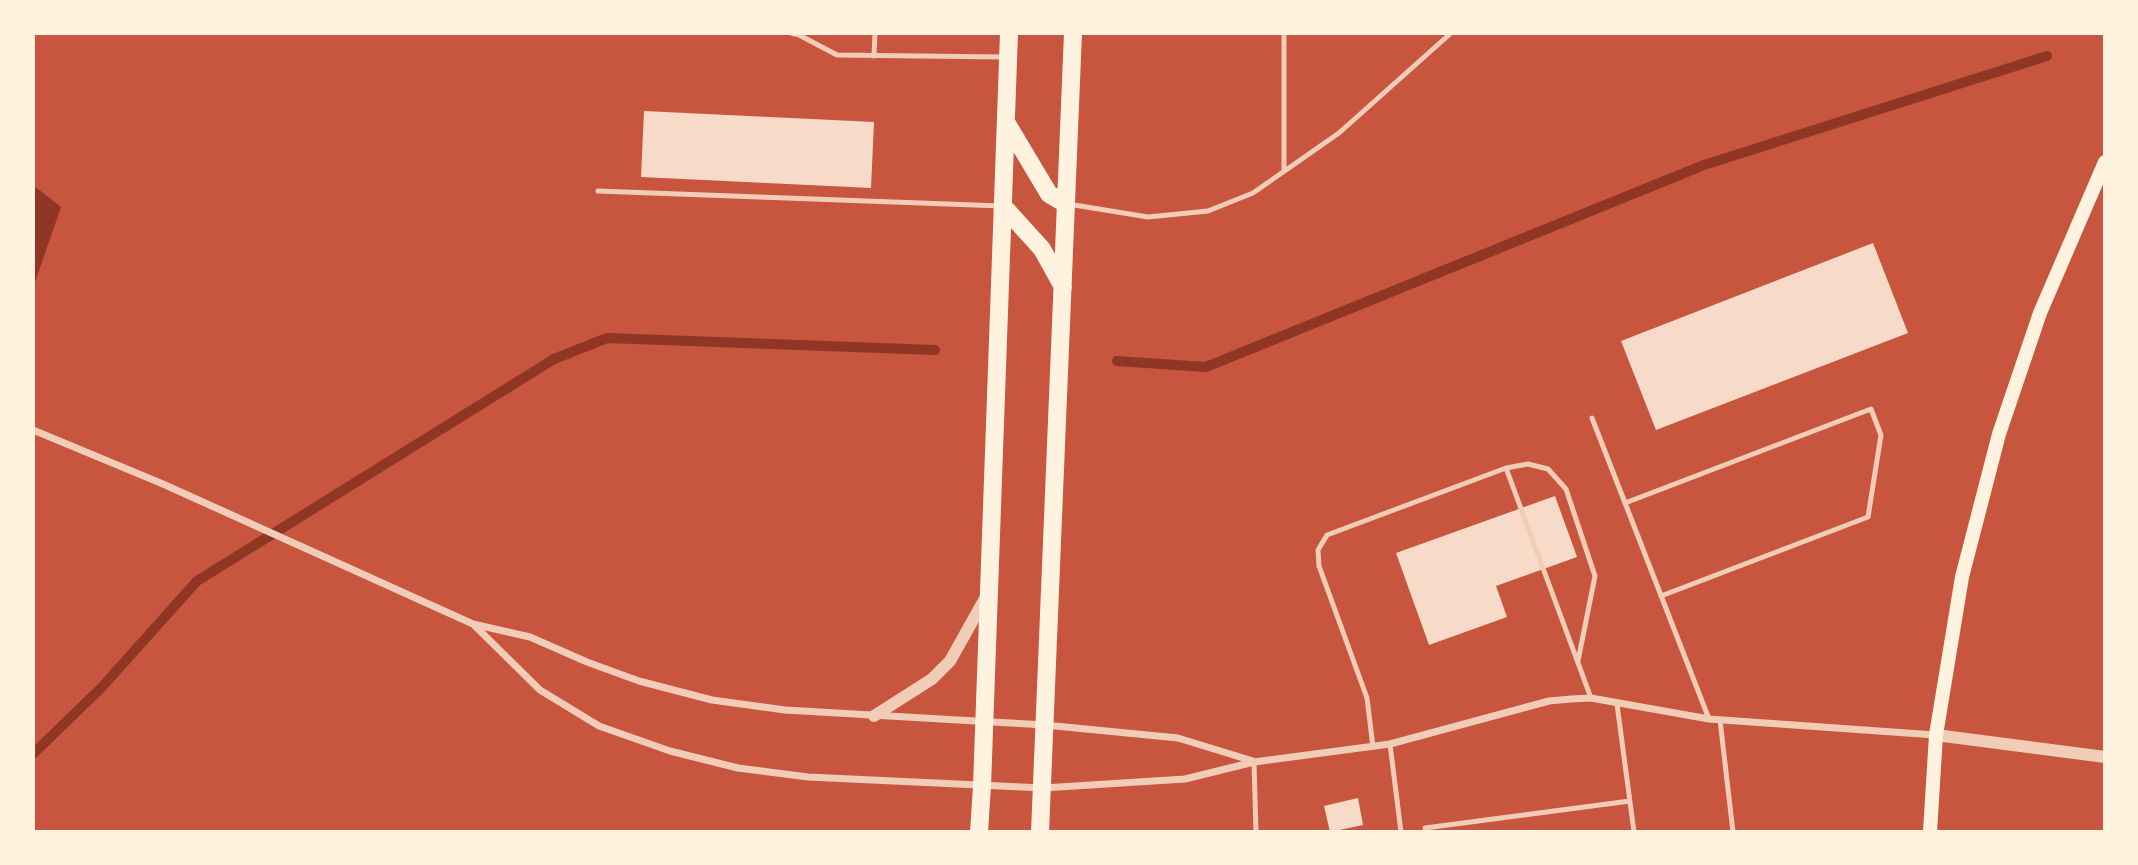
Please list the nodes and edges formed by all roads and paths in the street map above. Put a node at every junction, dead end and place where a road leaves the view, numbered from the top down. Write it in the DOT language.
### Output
graph roads {
  1 [pos="791,33"];
  2 [pos="875,33"];
  3 [pos="1009,33"];
  4 [pos="1073,33"];
  5 [pos="1284,33"];
  6 [pos="1451,33"];
  7 [pos="874,55"];
  8 [pos="1008,57"];
  9 [pos="1006,121"];
  10 [pos="2105,162"];
  11 [pos="1284,171"];
  12 [pos="598,191"];
  13 [pos="1066,204"];
  14 [pos="1003,206"];
  15 [pos="1063,288"];
  16 [pos="1592,418"];
  17 [pos="33,430"];
  18 [pos="1506,468"];
  19 [pos="1625,503"];
  20 [pos="989,592"];
  21 [pos="1661,596"];
  22 [pos="473,624"];
  23 [pos="1578,661"];
  24 [pos="1591,698"];
  25 [pos="1616,704"];
  26 [pos="874,716"];
  27 [pos="1709,719"];
  28 [pos="1720,720"];
  29 [pos="984,722"];
  30 [pos="1045,725"];
  31 [pos="1936,735"];
  32 [pos="1390,744"];
  33 [pos="1373,747"];
  34 [pos="2105,757"];
  35 [pos="1254,762"];
  36 [pos="982,786"];
  37 [pos="1043,788"];
  38 [pos="1630,801"];
  39 [pos="1425,828"];
  40 [pos="979,832"];
  41 [pos="1040,832"];
  42 [pos="1256,832"];
  43 [pos="1401,832"];
  44 [pos="1634,832"];
  45 [pos="1733,832"];
  46 [pos="1930,832"];
  1 -- 7 [label="lane"];
  2 -- 7 [label="lane"];
  3 -- 8 [label="main road"];
  4 -- 13 [label="main road"];
  5 -- 11 [label="lane"];
  6 -- 11 [label="lane"];
  7 -- 8 [label="lane"];
  8 -- 9 [label="main road"];
  9 -- 13 [label="main road"];
  9 -- 14 [label="main road"];
  10 -- 31 [label="main road"];
  11 -- 13 [label="lane"];
  12 -- 14 [label="lane"];
  13 -- 15 [label="main road"];
  14 -- 15 [label="main road"];
  14 -- 20 [label="main road"];
  15 -- 30 [label="main road"];
  16 -- 19 [label="lane"];
  17 -- 22 [label="street"];
  18 -- 23 [label="lane"];
  18 -- 23 [label="lane"];
  18 -- 33 [label="lane"];
  19 -- 21 [label="lane"];
  19 -- 21 [label="lane"];
  20 -- 26 [label="street"];
  20 -- 29 [label="main road"];
  21 -- 27 [label="lane"];
  22 -- 26 [label="street"];
  22 -- 36 [label="street"];
  23 -- 24 [label="lane"];
  24 -- 25 [label="street"];
  24 -- 32 [label="street"];
  25 -- 27 [label="street"];
  25 -- 38 [label="lane"];
  26 -- 29 [label="street"];
  27 -- 28 [label="street"];
  28 -- 31 [label="street"];
  28 -- 45 [label="lane"];
  29 -- 30 [label="street"];
  29 -- 36 [label="main road"];
  30 -- 35 [label="street"];
  30 -- 37 [label="main road"];
  31 -- 34 [label="street"];
  31 -- 46 [label="main road"];
  32 -- 33 [label="street"];
  32 -- 43 [label="lane"];
  33 -- 35 [label="street"];
  35 -- 37 [label="street"];
  35 -- 42 [label="lane"];
  36 -- 37 [label="street"];
  36 -- 40 [label="main road"];
  37 -- 41 [label="main road"];
  38 -- 39 [label="lane"];
  38 -- 44 [label="lane"];
}
